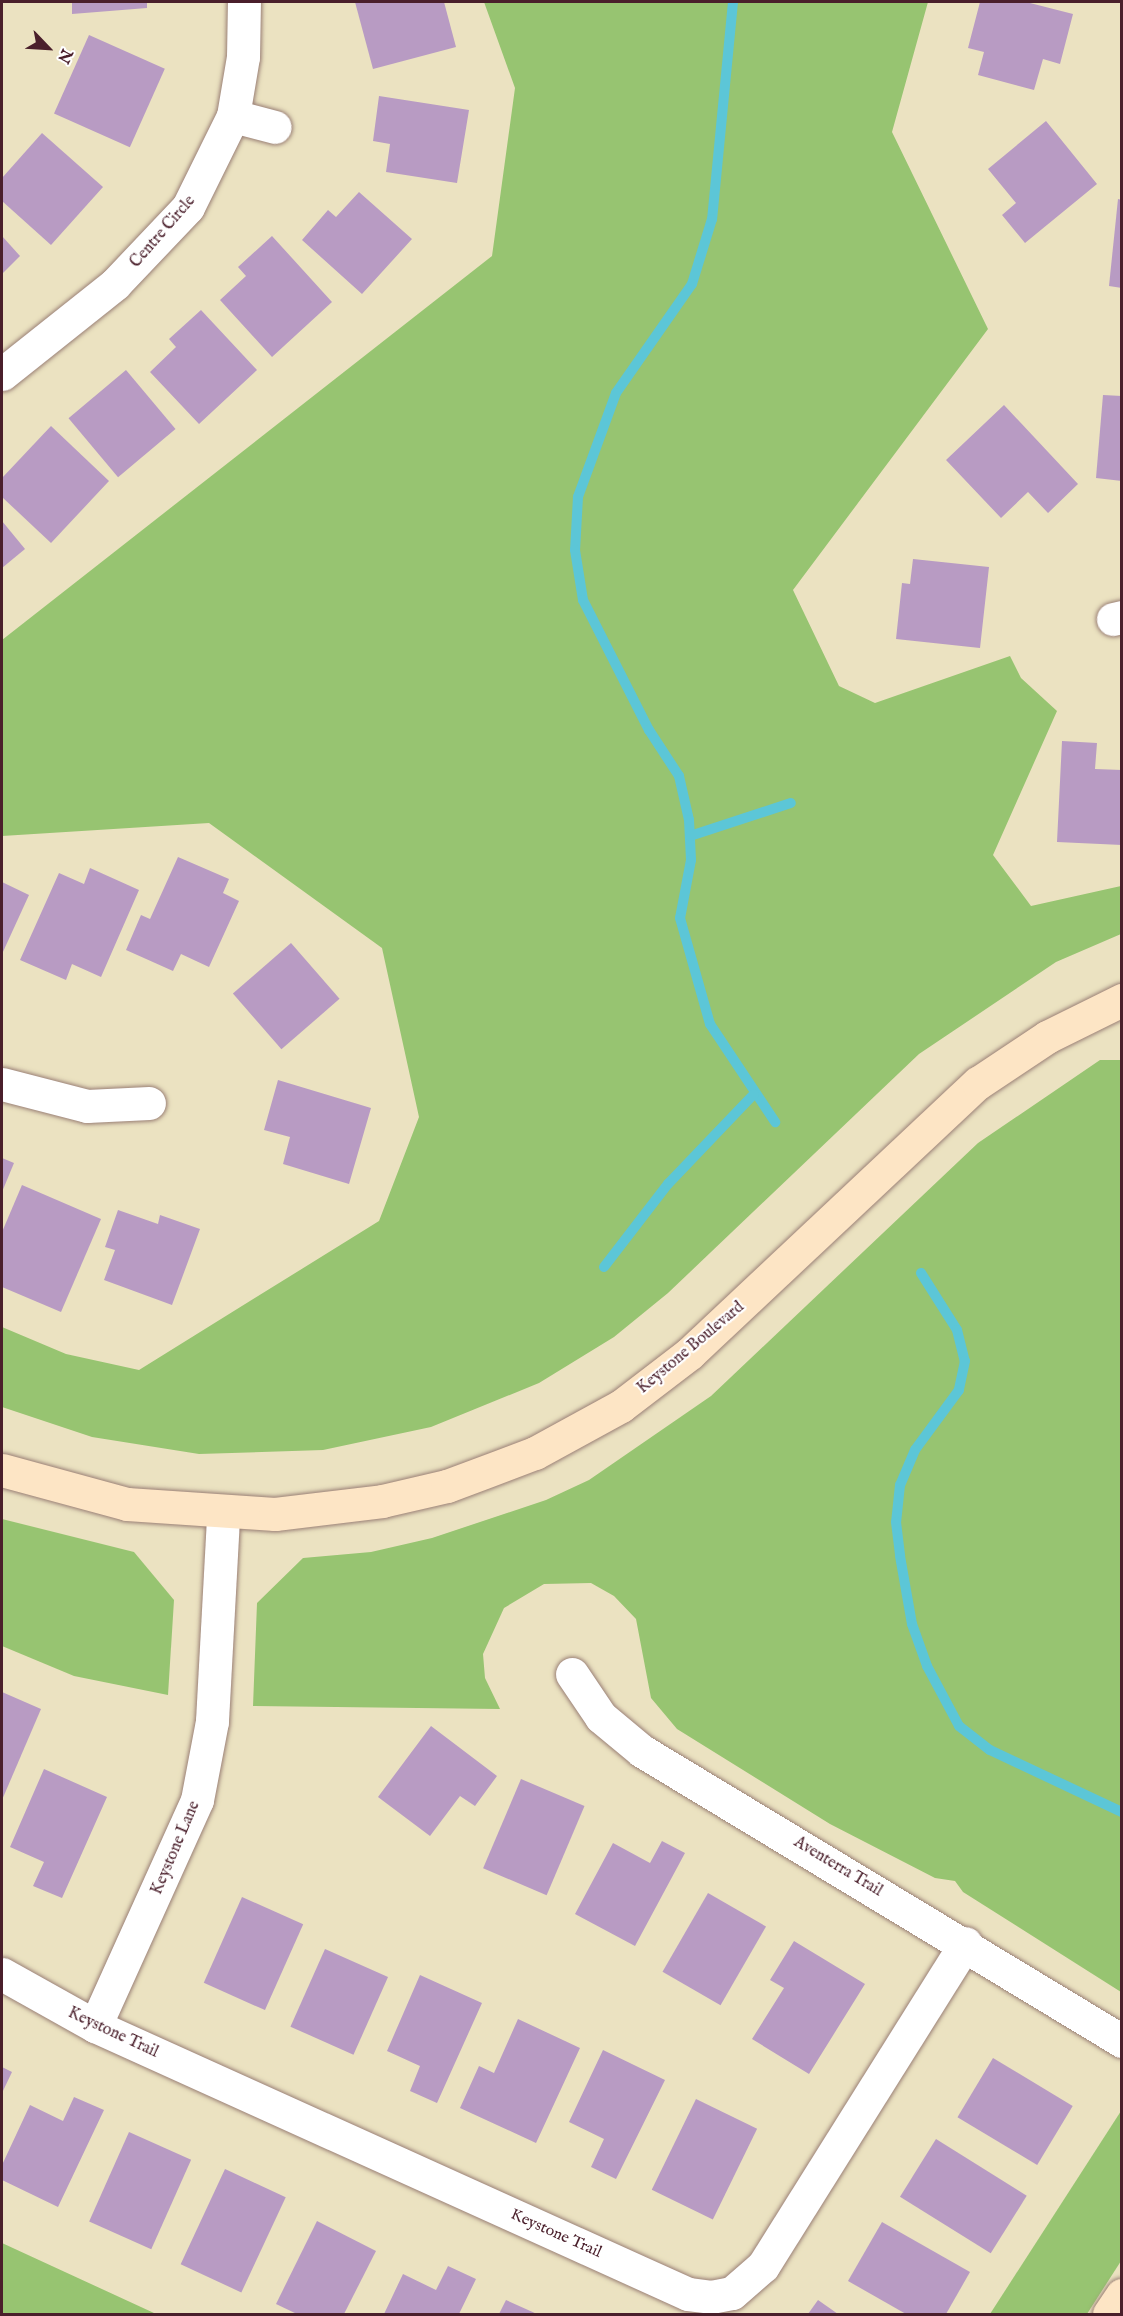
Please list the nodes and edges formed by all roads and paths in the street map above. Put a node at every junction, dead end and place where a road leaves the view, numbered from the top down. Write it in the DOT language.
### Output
graph roads {
  1 [pos="244,2"];
  2 [pos="233,116"];
  3 [pos="275,127"];
  4 [pos="2,374"];
  5 [pos="1122,1000"];
  6 [pos="2,1084"];
  7 [pos="149,1102"];
  8 [pos="2,1470"];
  9 [pos="223,1515"];
  10 [pos="572,1674"];
  11 [pos="966,1943"];
  12 [pos="2,1974"];
  13 [pos="95,2026"];
  14 [pos="1122,2041"];
  15 [pos="1122,2295"];
  16 [pos="1108,2314"];
  1 -- 2 [label="street, Centre Circle"];
  2 -- 3 [label="street"];
  2 -- 4 [label="street, Centre Circle"];
  5 -- 9 [label="street, Keystone Boulevard"];
  6 -- 7 [label="street"];
  8 -- 9 [label="street, Keystone Boulevard"];
  9 -- 13 [label="street, Keystone Lane"];
  10 -- 11 [label="street, Aventerra Trail"];
  11 -- 13 [label="street, Keystone Trail"];
  11 -- 14 [label="street, Aventerra Trail"];
  12 -- 13 [label="street, Keystone Trail"];
  15 -- 16 [label="street"];
}
